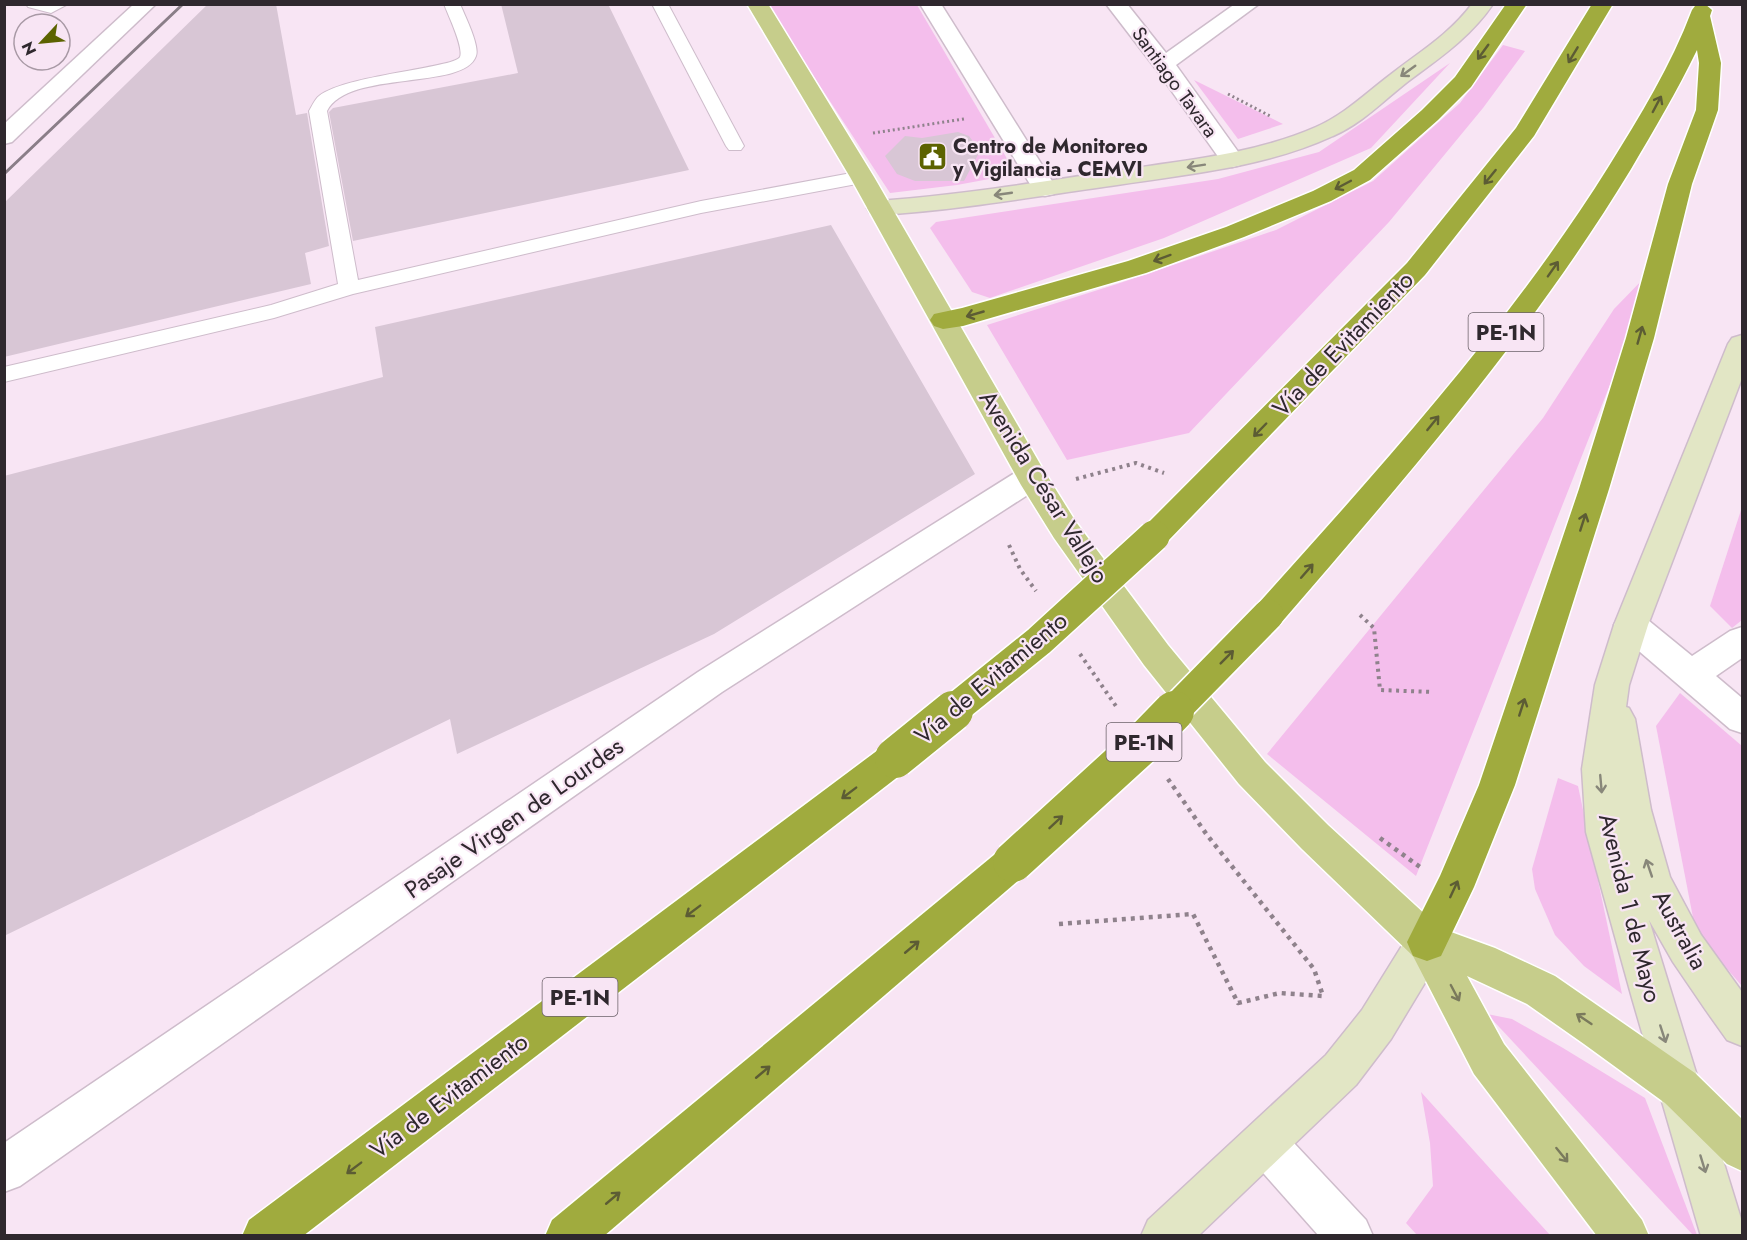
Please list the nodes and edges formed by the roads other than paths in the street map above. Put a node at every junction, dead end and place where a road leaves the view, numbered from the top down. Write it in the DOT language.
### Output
graph roads {
  1 [pos="34,4"];
  2 [pos="60,4"];
  3 [pos="146,4"];
  4 [pos="452,4"];
  5 [pos="660,4"];
  6 [pos="757,4"];
  7 [pos="930,4"];
  8 [pos="1116,4"];
  9 [pos="1249,4"];
  10 [pos="1483,4"];
  11 [pos="1517,4"];
  12 [pos="1603,4"];
  13 [pos="1702,11"];
  14 [pos="1164,64"];
  15 [pos="4,138"];
  16 [pos="735,146"];
  17 [pos="1232,160"];
  18 [pos="861,177"];
  19 [pos="1045,189"];
  20 [pos="879,208"];
  21 [pos="349,288"];
  22 [pos="943,320"];
  23 [pos="1743,344"];
  24 [pos="4,375"];
  25 [pos="1032,477"];
  26 [pos="1631,625"];
  27 [pos="1743,641"];
  28 [pos="1691,675"];
  29 [pos="1612,685"];
  30 [pos="1743,718"];
  31 [pos="1427,942"];
  32 [pos="1743,1025"];
  33 [pos="1680,1088"];
  34 [pos="1264,1142"];
  35 [pos="1743,1149"];
  36 [pos="4,1170"];
  37 [pos="265,1236"];
  38 [pos="568,1236"];
  39 [pos="1164,1236"];
  40 [pos="1350,1236"];
  41 [pos="1626,1236"];
  42 [pos="1724,1236"];
  1 -- 2 [label="lane"];
  3 -- 15 [label="street"];
  4 -- 21 [label="lane"];
  5 -- 16 [label="lane"];
  6 -- 18 [label="main road, Avenida César Vallejo"];
  7 -- 19 [label="street"];
  8 -- 14 [label="street, Santiago Tavara"];
  9 -- 14 [label="street"];
  10 -- 17 [label="street, one-way"];
  11 -- 22 [label="highway, one-way"];
  12 -- 37 [label="highway, Vía de Evitamiento / PE-1N, one-way, bridge"];
  31 -- 13 [label="highway, one-way"];
  38 -- 13 [label="highway, PE-1N, one-way, bridge"];
  14 -- 17 [label="street, Santiago Tavara"];
  17 -- 19 [label="street, one-way"];
  18 -- 20 [label="main road, Avenida César Vallejo"];
  18 -- 21 [label="lane"];
  19 -- 20 [label="street, one-way"];
  20 -- 22 [label="main road, Avenida César Vallejo"];
  21 -- 24 [label="lane"];
  22 -- 25 [label="main road, Avenida César Vallejo"];
  23 -- 26 [label="street, Avenida 1 de Mayo"];
  25 -- 31 [label="main road, Avenida César Vallejo"];
  25 -- 36 [label="street, Pasaje Virgen de Lourdes"];
  26 -- 28 [label="street"];
  26 -- 29 [label="street, Avenida 1 de Mayo"];
  27 -- 28 [label="street"];
  28 -- 30 [label="street"];
  32 -- 29 [label="street, Australia, one-way"];
  29 -- 33 [label="street, Avenida 1 de Mayo, one-way"];
  33 -- 31 [label="main road, Avenida César Vallejo, one-way"];
  31 -- 34 [label="street"];
  31 -- 41 [label="main road, Avenida César Vallejo, one-way"];
  33 -- 35 [label="main road, Avenida César Vallejo"];
  33 -- 42 [label="street, Avenida 1 de Mayo, one-way"];
  34 -- 39 [label="street"];
  34 -- 40 [label="street"];
}
